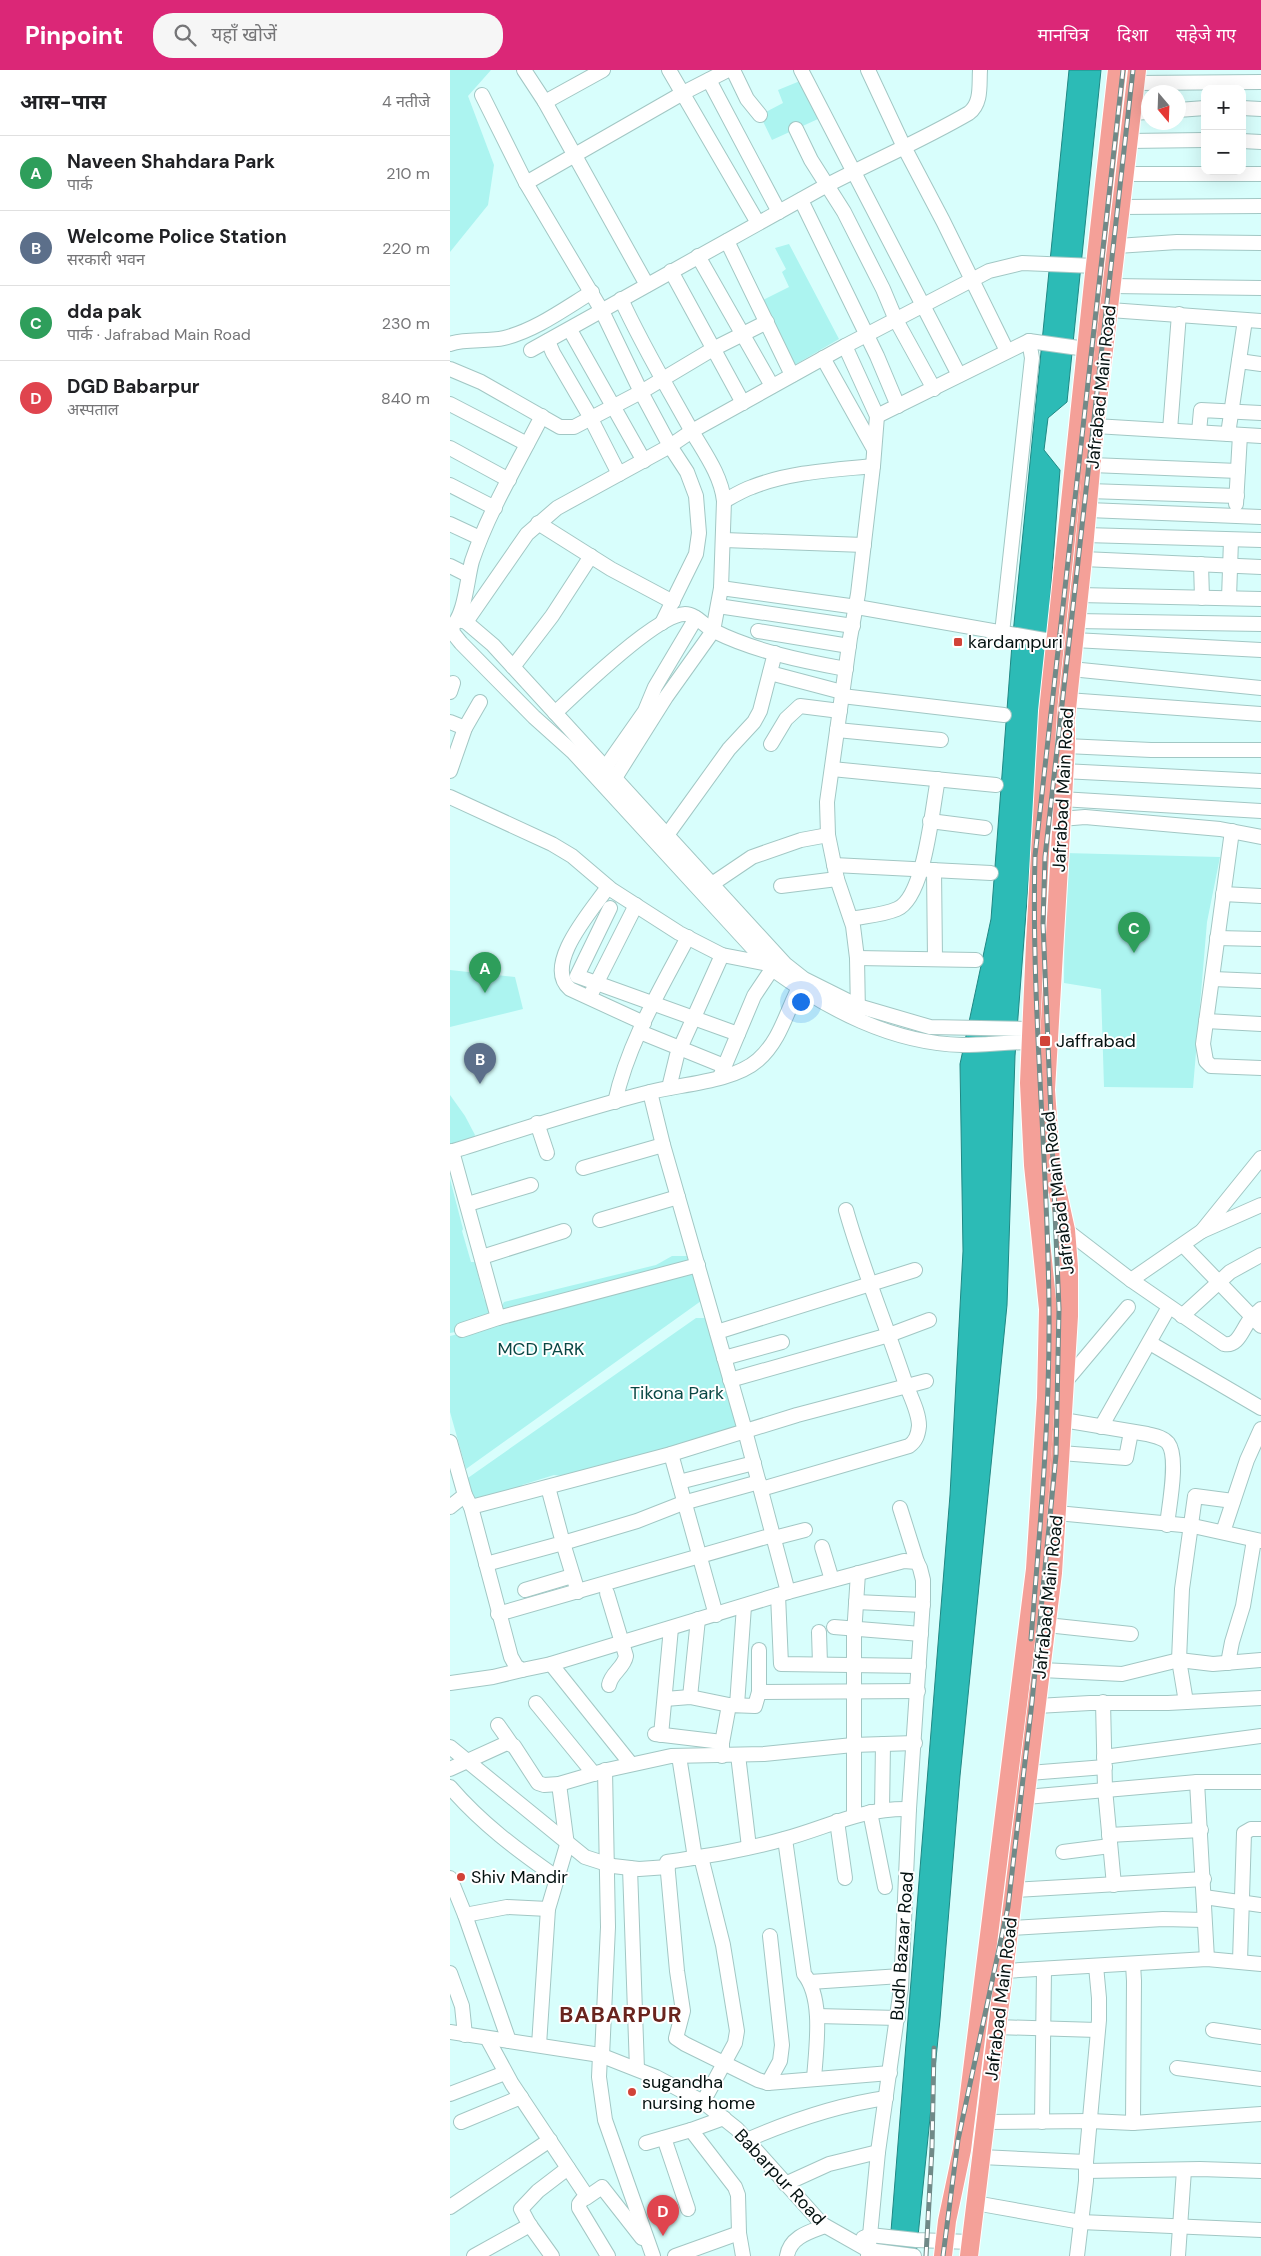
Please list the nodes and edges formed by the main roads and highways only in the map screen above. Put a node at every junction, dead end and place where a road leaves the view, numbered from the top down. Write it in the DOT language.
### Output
graph roads {
  1 [pos="1117,70"];
  2 [pos="1136,77"];
  3 [pos="1140,112"];
  4 [pos="1065,641"];
  5 [pos="1041,836"];
  6 [pos="1060,838"];
  7 [pos="1054,1178"];
  8 [pos="1035,1181"];
  9 [pos="944,2248"];
  10 [pos="970,2249"];
  1 -- 4 [label="main road, Jafrabad Main Road"];
  2 -- 3 [label="main road, Jafrabad Main Road"];
  3 -- 4 [label="main road, Jafrabad Main Road"];
  4 -- 5 [label="main road, Jafrabad Main Road"];
  4 -- 6 [label="main road, Jafrabad Main Road"];
  5 -- 6 [label="main road"];
  5 -- 8 [label="main road, Jafrabad Main Road"];
  6 -- 7 [label="main road, Jafrabad Main Road"];
  7 -- 8 [label="main road"];
  7 -- 10 [label="main road, Jafrabad Main Road"];
  8 -- 9 [label="main road, Jafrabad Main Road"];
}
